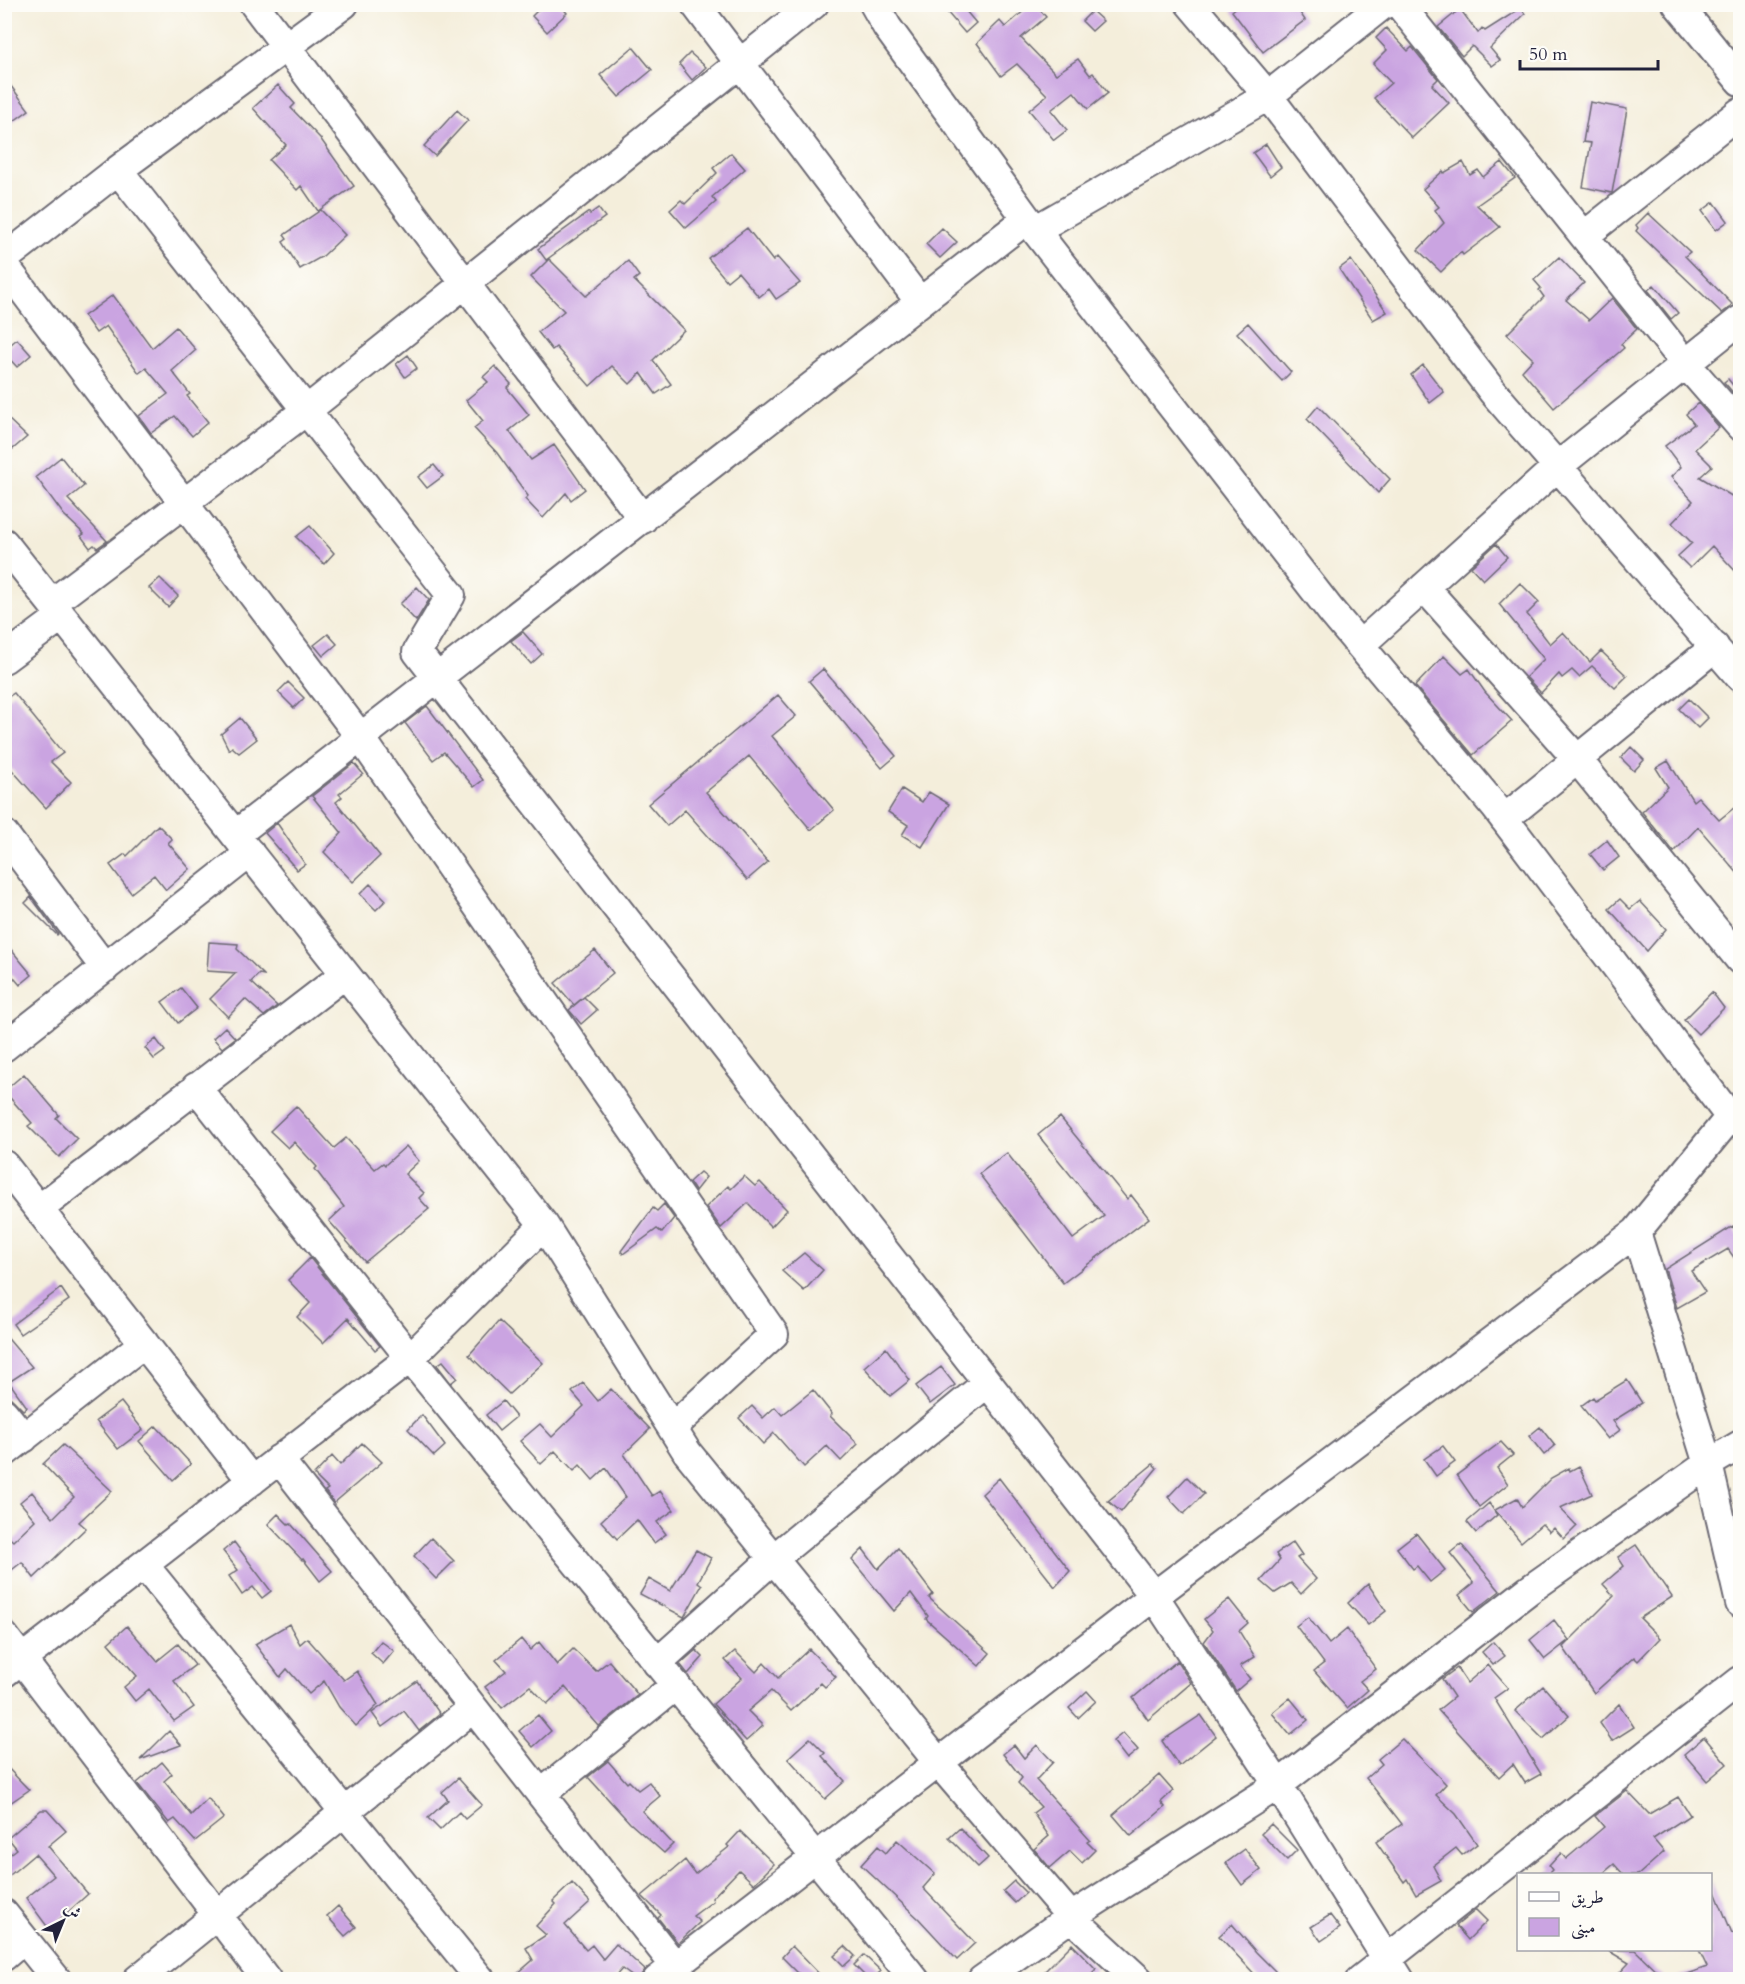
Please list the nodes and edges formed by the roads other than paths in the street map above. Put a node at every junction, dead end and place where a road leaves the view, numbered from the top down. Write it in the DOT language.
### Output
graph roads {
  1 [pos="254,4"];
  2 [pos="344,4"];
  3 [pos="695,4"];
  4 [pos="814,4"];
  5 [pos="874,4"];
  6 [pos="1190,4"];
  7 [pos="1384,4"];
  8 [pos="1399,4"];
  9 [pos="1677,4"];
  10 [pos="286,47"];
  11 [pos="740,64"];
  12 [pos="1740,81"];
  13 [pos="1268,96"];
  14 [pos="1740,112"];
  15 [pos="118,170"];
  16 [pos="1031,225"];
  17 [pos="1584,236"];
  18 [pos="4,259"];
  19 [pos="4,265"];
  20 [pos="465,284"];
  21 [pos="920,302"];
  22 [pos="1740,320"];
  23 [pos="1686,364"];
  24 [pos="307,410"];
  25 [pos="1740,426"];
  26 [pos="1558,466"];
  27 [pos="184,503"];
  28 [pos="643,519"];
  29 [pos="4,543"];
  30 [pos="1424,587"];
  31 [pos="57,610"];
  32 [pos="1360,645"];
  33 [pos="1715,647"];
  34 [pos="4,659"];
  35 [pos="1740,677"];
  36 [pos="438,679"];
  37 [pos="361,738"];
  38 [pos="1577,759"];
  39 [pos="1504,819"];
  40 [pos="4,834"];
  41 [pos="242,844"];
  42 [pos="1740,960"];
  43 [pos="105,968"];
  44 [pos="345,974"];
  45 [pos="4,1047"];
  46 [pos="196,1088"];
  47 [pos="4,1165"];
  48 [pos="39,1209"];
  49 [pos="544,1225"];
  50 [pos="1636,1232"];
  51 [pos="144,1343"];
  52 [pos="410,1358"];
  53 [pos="987,1383"];
  54 [pos="4,1413"];
  55 [pos="672,1428"];
  56 [pos="1740,1445"];
  57 [pos="14,1446"];
  58 [pos="279,1460"];
  59 [pos="1708,1464"];
  60 [pos="252,1481"];
  61 [pos="773,1558"];
  62 [pos="144,1565"];
  63 [pos="1154,1596"];
  64 [pos="1740,1603"];
  65 [pos="4,1636"];
  66 [pos="657,1663"];
  67 [pos="14,1666"];
  68 [pos="1740,1681"];
  69 [pos="676,1685"];
  70 [pos="473,1708"];
  71 [pos="938,1762"];
  72 [pos="1278,1785"];
  73 [pos="541,1794"];
  74 [pos="344,1812"];
  75 [pos="816,1857"];
  76 [pos="4,1914"];
  77 [pos="218,1914"];
  78 [pos="1071,1917"];
  79 [pos="14,1947"];
  80 [pos="1394,1969"];
  81 [pos="666,1973"];
  82 [pos="57,1980"];
  83 [pos="137,1980"];
  84 [pos="267,1980"];
  85 [pos="481,1980"];
  86 [pos="915,1980"];
  87 [pos="982,1980"];
  88 [pos="1139,1980"];
  89 [pos="1360,1980"];
  1 -- 10 [label="street"];
  2 -- 10 [label="street"];
  3 -- 11 [label="street"];
  4 -- 11 [label="street"];
  5 -- 16 [label="street"];
  6 -- 13 [label="street"];
  7 -- 13 [label="street"];
  8 -- 17 [label="street"];
  9 -- 12 [label="street"];
  10 -- 15 [label="street"];
  10 -- 20 [label="street"];
  11 -- 20 [label="street"];
  11 -- 21 [label="street"];
  13 -- 16 [label="street"];
  13 -- 26 [label="street"];
  14 -- 17 [label="street"];
  15 -- 18 [label="street"];
  15 -- 24 [label="street"];
  16 -- 21 [label="street"];
  16 -- 32 [label="street"];
  17 -- 23 [label="street"];
  19 -- 27 [label="street"];
  20 -- 24 [label="street"];
  20 -- 28 [label="street"];
  21 -- 28 [label="street"];
  22 -- 23 [label="street"];
  23 -- 25 [label="street"];
  23 -- 26 [label="street"];
  24 -- 27 [label="street"];
  24 -- 36 [label="street"];
  26 -- 30 [label="street"];
  26 -- 33 [label="street"];
  27 -- 31 [label="street"];
  27 -- 37 [label="street"];
  28 -- 36 [label="street"];
  29 -- 31 [label="street"];
  30 -- 32 [label="street"];
  30 -- 38 [label="street"];
  31 -- 34 [label="street"];
  31 -- 41 [label="street"];
  32 -- 39 [label="street"];
  33 -- 35 [label="street"];
  33 -- 38 [label="street"];
  36 -- 37 [label="street"];
  36 -- 53 [label="street"];
  37 -- 41 [label="street"];
  37 -- 55 [label="street"];
  38 -- 39 [label="street"];
  38 -- 42 [label="street"];
  39 -- 50 [label="street"];
  40 -- 43 [label="street"];
  41 -- 43 [label="street"];
  41 -- 44 [label="street"];
  43 -- 45 [label="street"];
  44 -- 46 [label="street"];
  44 -- 49 [label="street"];
  46 -- 48 [label="street"];
  46 -- 52 [label="street"];
  47 -- 48 [label="street"];
  48 -- 51 [label="street"];
  49 -- 52 [label="street"];
  49 -- 55 [label="street"];
  50 -- 59 [label="street"];
  50 -- 63 [label="street"];
  51 -- 57 [label="street"];
  51 -- 60 [label="street"];
  52 -- 58 [label="street"];
  52 -- 66 [label="street"];
  53 -- 61 [label="street"];
  53 -- 63 [label="street"];
  54 -- 57 [label="street"];
  55 -- 61 [label="street"];
  56 -- 59 [label="street"];
  58 -- 60 [label="street"];
  58 -- 70 [label="street"];
  59 -- 64 [label="street"];
  59 -- 72 [label="street"];
  60 -- 62 [label="street"];
  61 -- 66 [label="street"];
  61 -- 71 [label="street"];
  62 -- 67 [label="street"];
  62 -- 74 [label="street"];
  63 -- 71 [label="street"];
  63 -- 72 [label="street"];
  65 -- 67 [label="street"];
  66 -- 69 [label="street"];
  67 -- 77 [label="street"];
  68 -- 80 [label="street"];
  69 -- 73 [label="street"];
  69 -- 75 [label="street"];
  70 -- 73 [label="street"];
  70 -- 74 [label="street"];
  71 -- 75 [label="street"];
  71 -- 78 [label="street"];
  72 -- 78 [label="street"];
  72 -- 80 [label="street"];
  73 -- 81 [label="street"];
  74 -- 77 [label="street"];
  74 -- 85 [label="street"];
  75 -- 81 [label="street"];
  75 -- 86 [label="street"];
  76 -- 79 [label="street"];
  77 -- 83 [label="street"];
  77 -- 84 [label="street"];
  78 -- 87 [label="street"];
  78 -- 88 [label="street"];
  79 -- 82 [label="street"];
  80 -- 89 [label="street"];
}
